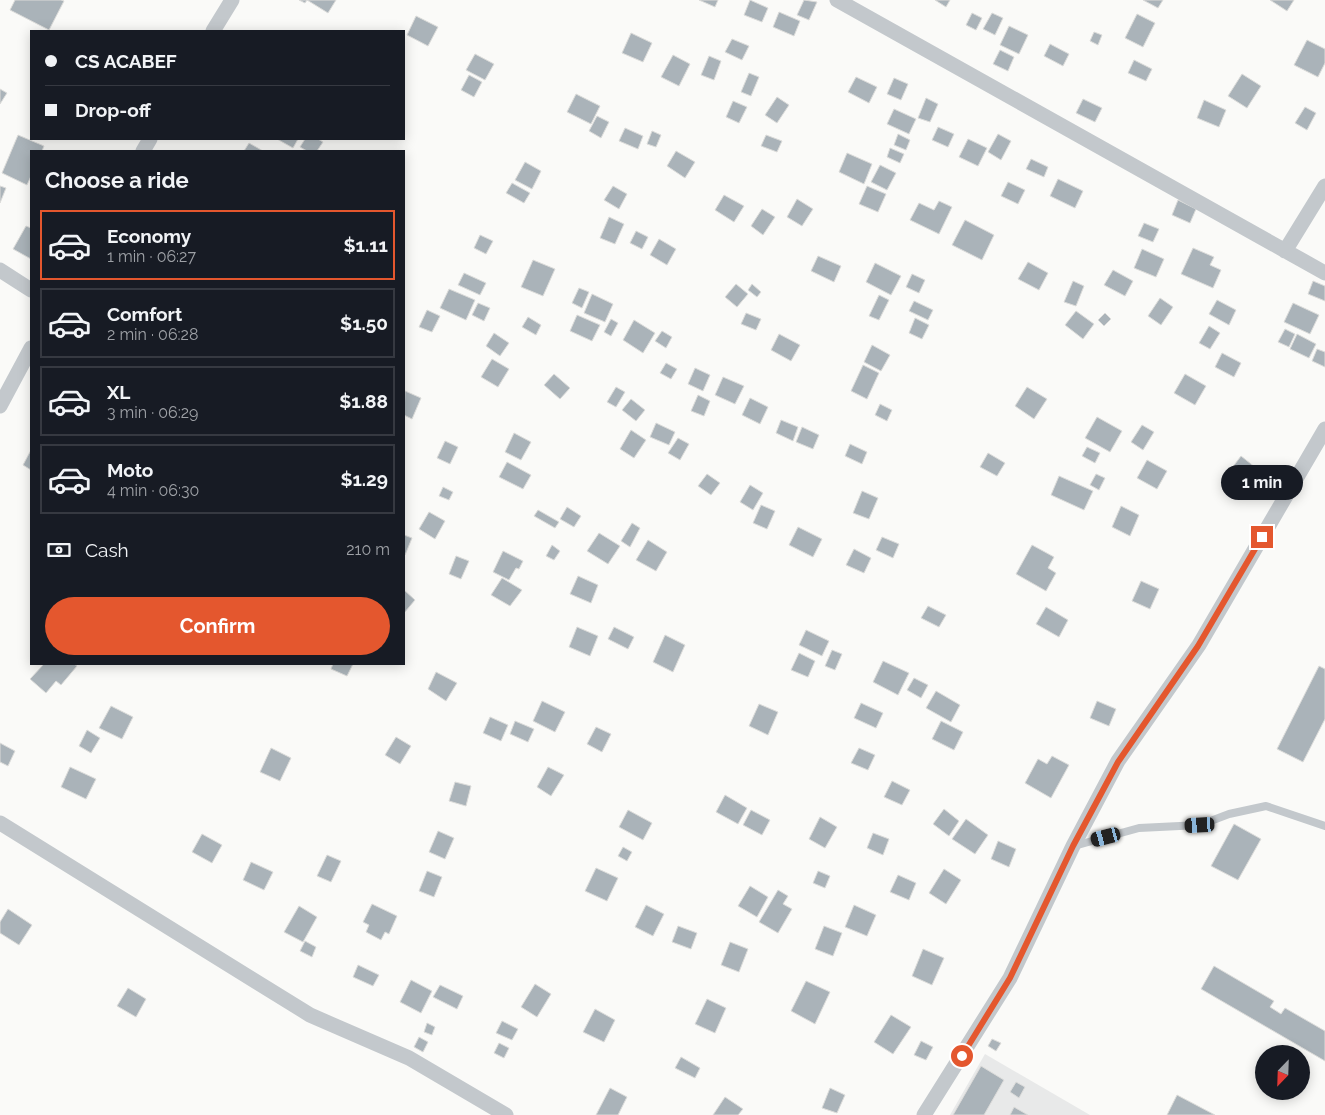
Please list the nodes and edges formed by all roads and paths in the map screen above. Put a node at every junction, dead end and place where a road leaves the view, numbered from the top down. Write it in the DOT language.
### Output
graph roads {
  1 [pos="232,0"];
  2 [pos="837,0"];
  3 [pos="214,30"];
  4 [pos="1325,186"];
  5 [pos="1285,251"];
  6 [pos="0,270"];
  7 [pos="1325,273"];
  8 [pos="30,289"];
  9 [pos="30,350"];
  10 [pos="0,406"];
  11 [pos="1325,429"];
  12 [pos="0,823"];
  13 [pos="1325,826"];
  14 [pos="1073,846"];
  15 [pos="506,1115"];
  16 [pos="924,1115"];
  1 -- 3 [label="street"];
  2 -- 5 [label="street"];
  4 -- 5 [label="street"];
  5 -- 7 [label="street"];
  6 -- 8 [label="street"];
  9 -- 10 [label="street"];
  11 -- 14 [label="street"];
  12 -- 15 [label="street"];
  13 -- 14 [label="lane"];
  14 -- 16 [label="street"];
}
